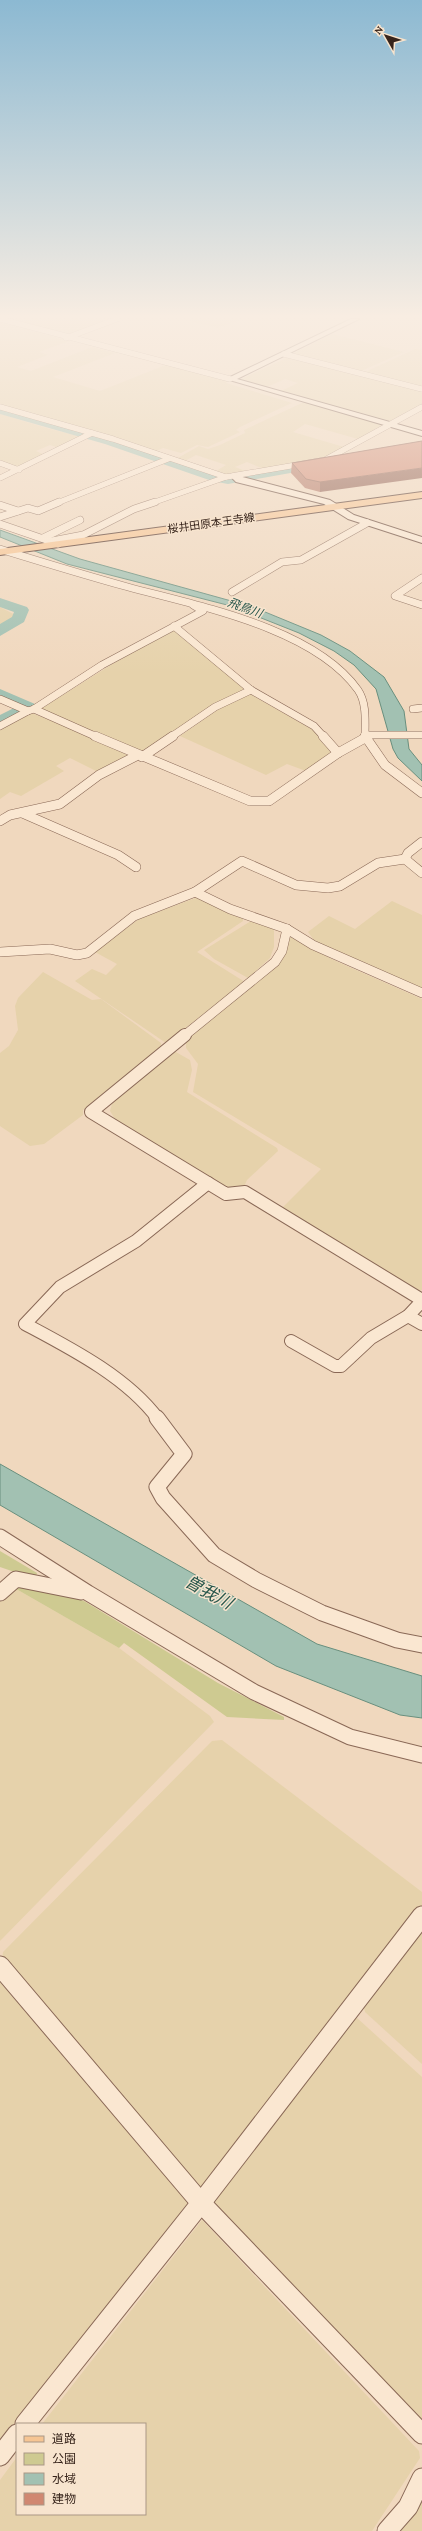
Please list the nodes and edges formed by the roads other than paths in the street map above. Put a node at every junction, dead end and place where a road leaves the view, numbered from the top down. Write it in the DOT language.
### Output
graph roads {
  1 [pos="84,437"];
  2 [pos="104,437"];
  3 [pos="366,437"];
  4 [pos="168,459"];
  5 [pos="0,463"];
  6 [pos="19,470"];
  7 [pos="230,476"];
  8 [pos="0,478"];
  9 [pos="422,495"];
  10 [pos="0,505"];
  11 [pos="336,507"];
  12 [pos="18,511"];
  13 [pos="0,517"];
  14 [pos="80,520"];
  15 [pos="366,523"];
  16 [pos="0,524"];
  17 [pos="42,538"];
  18 [pos="422,540"];
  19 [pos="55,543"];
  20 [pos="2,551"];
  21 [pos="422,578"];
  22 [pos="232,592"];
  23 [pos="195,603"];
  24 [pos="422,605"];
  25 [pos="174,626"];
  26 [pos="251,690"];
  27 [pos="0,699"];
  28 [pos="422,708"];
  29 [pos="413,709"];
  30 [pos="31,710"];
  31 [pos="0,726"];
  32 [pos="422,734"];
  33 [pos="365,736"];
  34 [pos="338,752"];
  35 [pos="140,756"];
  36 [pos="422,793"];
  37 [pos="0,810"];
  38 [pos="22,813"];
  39 [pos="10,815"];
  40 [pos="0,822"];
  41 [pos="422,842"];
  42 [pos="405,859"];
  43 [pos="136,867"];
  44 [pos="422,873"];
  45 [pos="195,892"];
  46 [pos="287,929"];
  47 [pos="0,952"];
  48 [pos="422,993"];
  49 [pos="208,1183"];
  50 [pos="422,1300"];
  51 [pos="408,1316"];
  52 [pos="422,1324"];
  53 [pos="291,1341"];
  54 [pos="0,1536"];
  55 [pos="0,1593"];
  56 [pos="88,1593"];
  57 [pos="422,1645"];
  58 [pos="422,1755"];
  59 [pos="422,1916"];
  60 [pos="0,1966"];
  61 [pos="201,2203"];
  62 [pos="26,2423"];
  63 [pos="422,2434"];
  64 [pos="16,2435"];
  65 [pos="0,2456"];
  66 [pos="422,2478"];
  67 [pos="386,2531"];
  1 -- 6 [label="street"];
  2 -- 4 [label="street"];
  3 -- 7 [label="street"];
  4 -- 7 [label="street"];
  4 -- 12 [label="street"];
  5 -- 6 [label="street"];
  6 -- 8 [label="street"];
  7 -- 11 [label="street"];
  7 -- 19 [label="street"];
  9 -- 11 [label="main road, 桜井田原本王寺線"];
  10 -- 12 [label="street"];
  11 -- 15 [label="street"];
  11 -- 19 [label="main road, 桜井田原本王寺線"];
  12 -- 13 [label="street"];
  14 -- 17 [label="street"];
  15 -- 18 [label="street"];
  15 -- 22 [label="street"];
  16 -- 17 [label="street"];
  17 -- 19 [label="street"];
  19 -- 20 [label="main road, 桜井田原本王寺線"];
  20 -- 23 [label="street"];
  21 -- 24 [label="street"];
  23 -- 25 [label="street"];
  23 -- 33 [label="street"];
  25 -- 26 [label="street"];
  25 -- 30 [label="street"];
  26 -- 34 [label="street"];
  26 -- 35 [label="street"];
  27 -- 30 [label="street"];
  28 -- 29 [label="street"];
  30 -- 31 [label="street"];
  30 -- 35 [label="street"];
  32 -- 33 [label="street"];
  33 -- 34 [label="street"];
  33 -- 36 [label="street"];
  34 -- 35 [label="street"];
  35 -- 38 [label="street"];
  37 -- 39 [label="street"];
  38 -- 39 [label="street"];
  38 -- 43 [label="street"];
  39 -- 40 [label="street"];
  41 -- 42 [label="street"];
  42 -- 44 [label="street"];
  42 -- 45 [label="street"];
  45 -- 46 [label="street"];
  45 -- 47 [label="street"];
  46 -- 48 [label="street"];
  46 -- 49 [label="street"];
  49 -- 50 [label="street"];
  49 -- 57 [label="street"];
  50 -- 51 [label="street"];
  51 -- 52 [label="street"];
  51 -- 53 [label="street"];
  54 -- 56 [label="street"];
  55 -- 56 [label="street"];
  56 -- 58 [label="street"];
  59 -- 61 [label="street"];
  60 -- 61 [label="street"];
  61 -- 62 [label="street"];
  61 -- 63 [label="street"];
  64 -- 65 [label="street"];
  66 -- 67 [label="street"];
}
